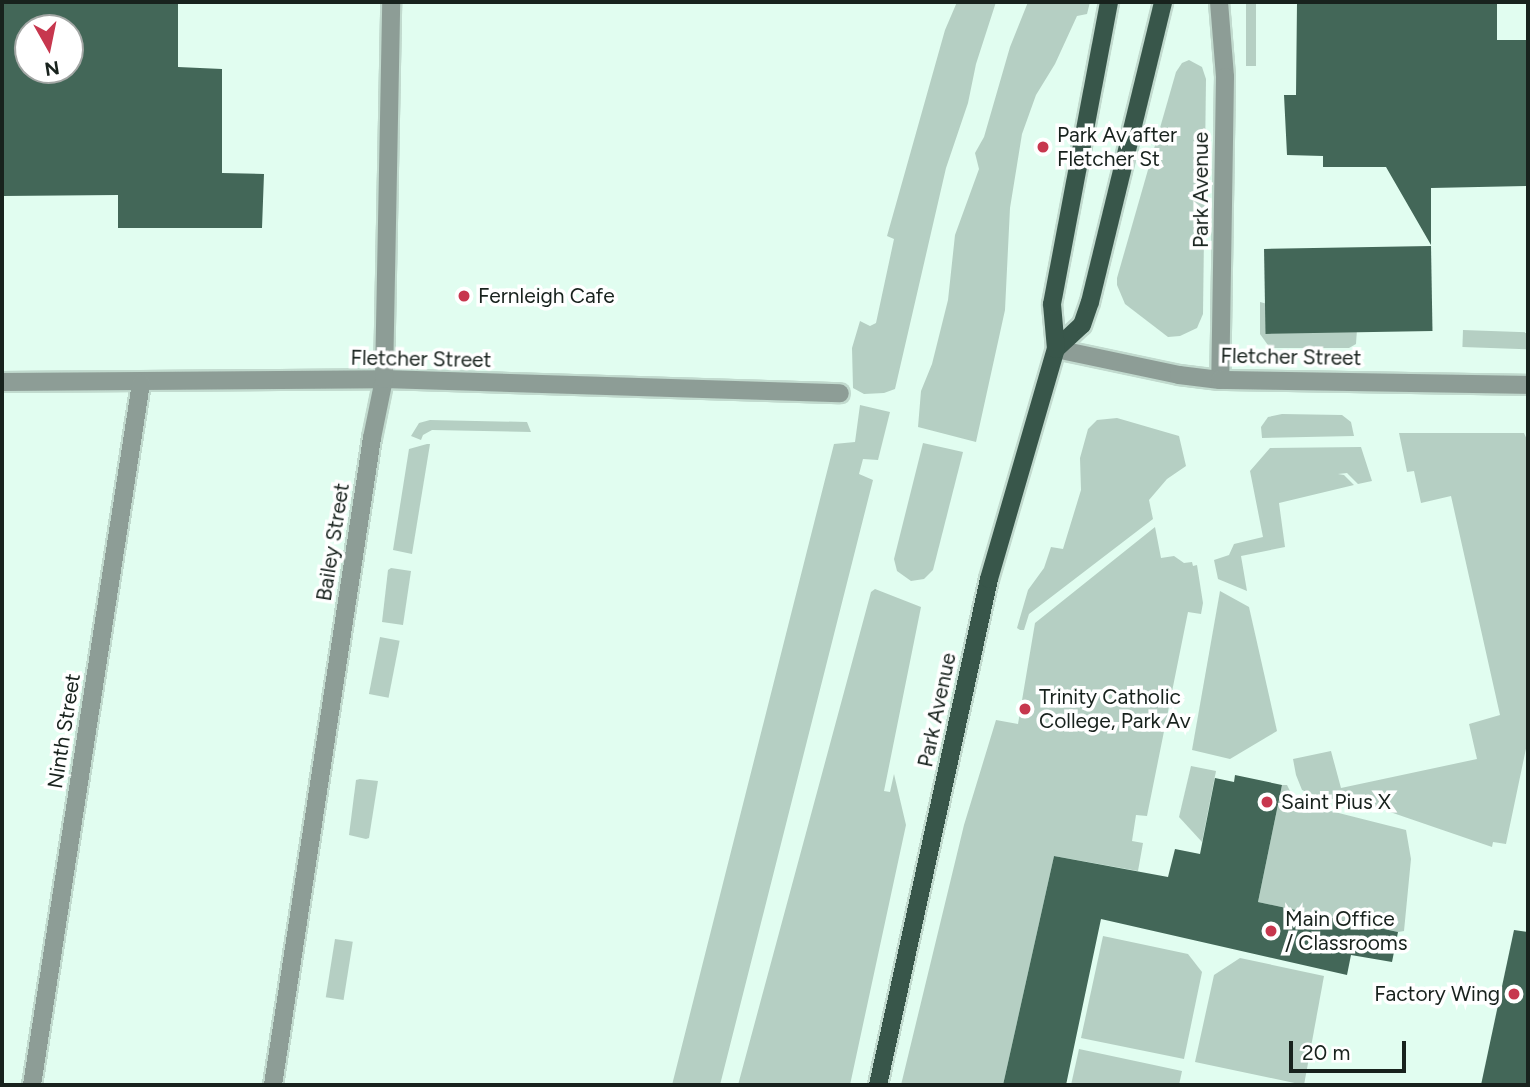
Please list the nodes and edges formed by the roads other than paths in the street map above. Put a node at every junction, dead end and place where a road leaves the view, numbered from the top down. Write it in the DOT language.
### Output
graph roads {
  1 [pos="391,2"];
  2 [pos="1109,2"];
  3 [pos="1163,2"];
  4 [pos="1219,2"];
  5 [pos="1056,349"];
  6 [pos="384,379"];
  7 [pos="1220,380"];
  8 [pos="2,382"];
  9 [pos="141,383"];
  10 [pos="1528,385"];
  11 [pos="840,393"];
  12 [pos="32,1085"];
  13 [pos="273,1085"];
  14 [pos="878,1085"];
  1 -- 6 [label="street, Bailey Street"];
  2 -- 5 [label="main road, Park Avenue"];
  3 -- 5 [label="main road"];
  4 -- 7 [label="street, Park Avenue"];
  5 -- 7 [label="street, Fletcher Street"];
  5 -- 14 [label="main road, Park Avenue"];
  6 -- 9 [label="street, Fletcher Street"];
  6 -- 11 [label="street, Fletcher Street"];
  6 -- 13 [label="street, Bailey Street"];
  7 -- 10 [label="street, Fletcher Street"];
  8 -- 9 [label="street, Fletcher Street"];
  9 -- 12 [label="street, Ninth Street"];
}
